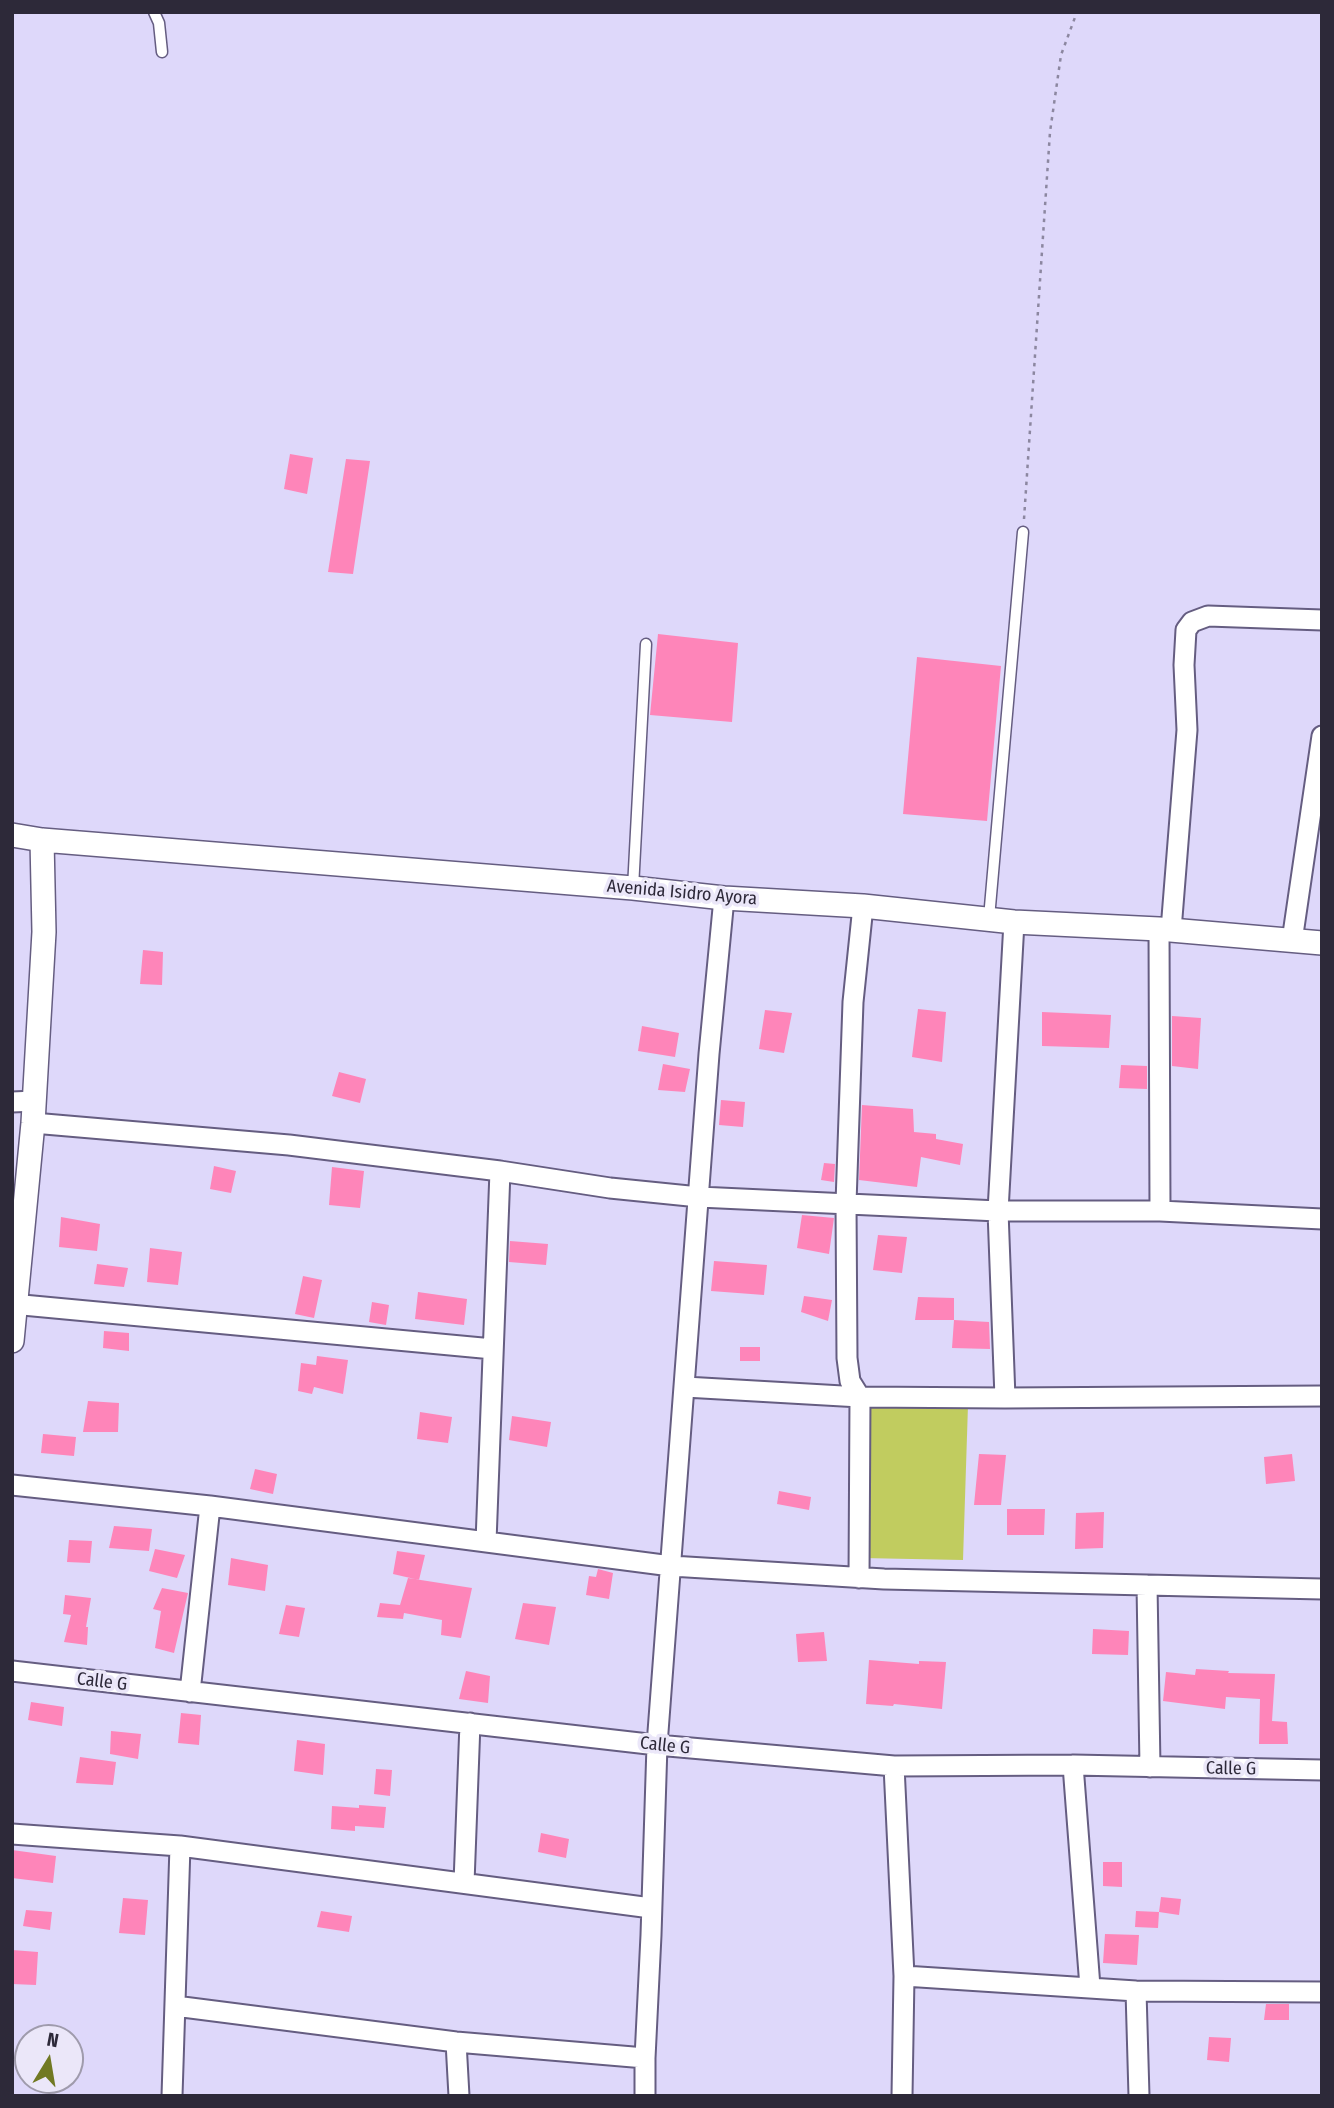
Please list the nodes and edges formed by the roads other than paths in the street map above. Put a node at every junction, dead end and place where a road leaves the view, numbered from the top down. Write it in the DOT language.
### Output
graph roads {
  1 [pos="154,12"];
  2 [pos="162,52"];
  3 [pos="1023,532"];
  4 [pos="1322,620"];
  5 [pos="646,644"];
  6 [pos="1322,736"];
  7 [pos="12,835"];
  8 [pos="42,840"];
  9 [pos="633,888"];
  10 [pos="724,898"];
  11 [pos="863,906"];
  12 [pos="989,919"];
  13 [pos="1014,922"];
  14 [pos="1165,929"];
  15 [pos="1292,941"];
  16 [pos="1322,943"];
  17 [pos="27,1109"];
  18 [pos="500,1171"];
  19 [pos="699,1197"];
  20 [pos="846,1202"];
  21 [pos="998,1211"];
  22 [pos="1160,1211"];
  23 [pos="1322,1219"];
  24 [pos="14,1304"];
  25 [pos="12,1340"];
  26 [pos="493,1349"];
  27 [pos="685,1387"];
  28 [pos="860,1396"];
  29 [pos="1322,1396"];
  30 [pos="1005,1398"];
  31 [pos="12,1485"];
  32 [pos="210,1506"];
  33 [pos="486,1542"];
  34 [pos="671,1566"];
  35 [pos="859,1578"];
  36 [pos="1147,1585"];
  37 [pos="1322,1589"];
  38 [pos="12,1671"];
  39 [pos="190,1692"];
  40 [pos="470,1723"];
  41 [pos="657,1745"];
  42 [pos="1073,1765"];
  43 [pos="894,1766"];
  44 [pos="1150,1767"];
  45 [pos="1322,1770"];
  46 [pos="12,1834"];
  47 [pos="180,1846"];
  48 [pos="464,1883"];
  49 [pos="651,1908"];
  50 [pos="904,1976"];
  51 [pos="1090,1987"];
  52 [pos="1136,1991"];
  53 [pos="1322,1992"];
  54 [pos="175,2006"];
  55 [pos="456,2042"];
  56 [pos="645,2058"];
  57 [pos="172,2096"];
  58 [pos="459,2096"];
  59 [pos="645,2096"];
  60 [pos="902,2096"];
  61 [pos="1139,2096"];
  1 -- 2 [label="lane"];
  3 -- 12 [label="lane"];
  4 -- 14 [label="street"];
  5 -- 9 [label="lane"];
  6 -- 15 [label="street"];
  7 -- 8 [label="street, Avenida Isidro Ayora"];
  8 -- 9 [label="street, Avenida Isidro Ayora"];
  8 -- 17 [label="street"];
  9 -- 10 [label="street, Avenida Isidro Ayora"];
  10 -- 11 [label="street, Avenida Isidro Ayora"];
  10 -- 19 [label="street"];
  11 -- 12 [label="street, Avenida Isidro Ayora"];
  11 -- 20 [label="street"];
  12 -- 13 [label="street, Avenida Isidro Ayora"];
  13 -- 14 [label="street, Avenida Isidro Ayora"];
  13 -- 21 [label="street"];
  14 -- 15 [label="street, Avenida Isidro Ayora"];
  14 -- 22 [label="street"];
  15 -- 16 [label="street, Avenida Isidro Ayora"];
  17 -- 18 [label="street"];
  17 -- 24 [label="street"];
  18 -- 19 [label="street"];
  18 -- 26 [label="street"];
  19 -- 20 [label="street"];
  19 -- 27 [label="street"];
  20 -- 21 [label="street"];
  20 -- 28 [label="street"];
  21 -- 22 [label="street"];
  21 -- 30 [label="street"];
  22 -- 23 [label="street"];
  24 -- 25 [label="street"];
  24 -- 26 [label="street"];
  26 -- 33 [label="street"];
  27 -- 28 [label="street"];
  27 -- 34 [label="street"];
  28 -- 30 [label="street"];
  28 -- 35 [label="street"];
  29 -- 30 [label="street"];
  31 -- 32 [label="street"];
  32 -- 33 [label="street"];
  32 -- 39 [label="street"];
  33 -- 34 [label="street"];
  34 -- 35 [label="street"];
  34 -- 41 [label="street"];
  35 -- 36 [label="street"];
  36 -- 37 [label="street"];
  36 -- 44 [label="street"];
  38 -- 39 [label="street, Calle G"];
  39 -- 40 [label="street, Calle G"];
  40 -- 41 [label="street, Calle G"];
  40 -- 48 [label="street"];
  41 -- 43 [label="street, Calle G"];
  41 -- 49 [label="street"];
  42 -- 43 [label="street, Calle G"];
  42 -- 44 [label="street, Calle G"];
  42 -- 51 [label="street"];
  43 -- 50 [label="street"];
  44 -- 45 [label="street, Calle G"];
  46 -- 47 [label="street"];
  47 -- 48 [label="street"];
  47 -- 54 [label="street"];
  48 -- 49 [label="street"];
  49 -- 56 [label="street"];
  50 -- 51 [label="street"];
  50 -- 60 [label="street"];
  51 -- 52 [label="street"];
  52 -- 53 [label="street"];
  52 -- 61 [label="street"];
  54 -- 55 [label="street"];
  54 -- 57 [label="street"];
  55 -- 56 [label="street"];
  55 -- 58 [label="street"];
  56 -- 59 [label="street"];
}
